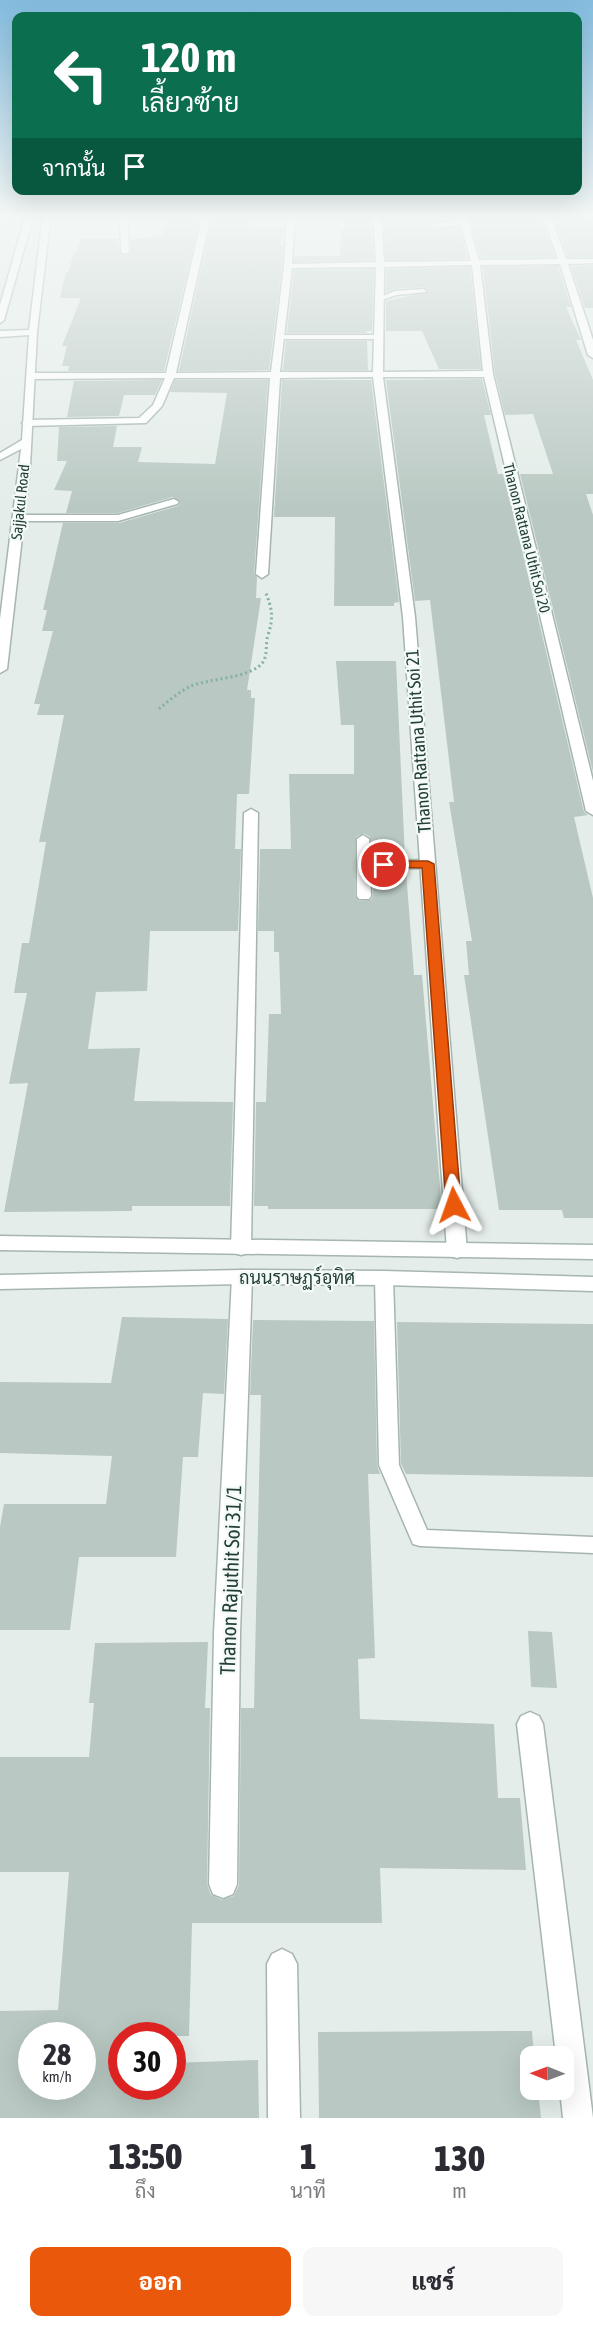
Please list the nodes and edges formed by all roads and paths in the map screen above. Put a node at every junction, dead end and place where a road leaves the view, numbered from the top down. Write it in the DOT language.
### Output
graph roads {
  1 [pos="35,313"];
  2 [pos="185,313"];
  3 [pos="283,313"];
  4 [pos="379,313"];
  5 [pos="481,313"];
  6 [pos="580,313"];
  7 [pos="33,332"];
  8 [pos="0,334"];
  9 [pos="379,337"];
  10 [pos="280,338"];
  11 [pos="593,355"];
  12 [pos="488,374"];
  13 [pos="275,375"];
  14 [pos="32,376"];
  15 [pos="378,376"];
  16 [pos="170,377"];
  17 [pos="27,423"];
  18 [pos="25,442"];
  19 [pos="0,457"];
  20 [pos="174,501"];
  21 [pos="18,519"];
  22 [pos="262,574"];
  23 [pos="0,669"];
  24 [pos="159,709"];
  25 [pos="593,811"];
  26 [pos="251,813"];
  27 [pos="363,839"];
  28 [pos="428,864"];
  29 [pos="363,865"];
  30 [pos="364,896"];
  31 [pos="0,1243"];
  32 [pos="242,1248"];
  33 [pos="457,1251"];
  34 [pos="593,1252"];
  35 [pos="242,1277"];
  36 [pos="384,1278"];
  37 [pos="0,1282"];
  38 [pos="593,1284"];
  39 [pos="593,1545"];
  40 [pos="530,1724"];
  41 [pos="223,1884"];
  42 [pos="282,1964"];
  43 [pos="284,2118"];
  44 [pos="579,2118"];
  1 -- 7 [label="street, Sajjakul Road"];
  2 -- 16 [label="street"];
  3 -- 10 [label="street"];
  4 -- 9 [label="street, Thanon Rattana Uthit Soi 21"];
  5 -- 12 [label="street, Thanon Rattana Uthit Soi 20"];
  6 -- 11 [label="street"];
  7 -- 8 [label="street"];
  7 -- 14 [label="street, Sajjakul Road"];
  9 -- 10 [label="lane"];
  9 -- 15 [label="street, Thanon Rattana Uthit Soi 21"];
  10 -- 13 [label="street"];
  12 -- 15 [label="street"];
  12 -- 25 [label="street, Thanon Rattana Uthit Soi 20"];
  13 -- 15 [label="street"];
  13 -- 16 [label="street"];
  13 -- 22 [label="street"];
  14 -- 16 [label="street"];
  14 -- 17 [label="street, Sajjakul Road"];
  15 -- 28 [label="street, Thanon Rattana Uthit Soi 21"];
  16 -- 17 [label="street"];
  17 -- 18 [label="street, Sajjakul Road"];
  18 -- 19 [label="street, Sajjakul Road"];
  18 -- 21 [label="street, Sajjakul Road"];
  20 -- 21 [label="lane"];
  21 -- 23 [label="street, Sajjakul Road"];
  22 -- 24 [label="path"];
  26 -- 32 [label="street"];
  27 -- 29 [label="lane"];
  28 -- 29 [label="lane"];
  28 -- 33 [label="street, Thanon Rattana Uthit Soi 21"];
  29 -- 30 [label="lane"];
  31 -- 32 [label="street, ถนนราษฏร์อุทิศ"];
  32 -- 33 [label="street, ถนนราษฏร์อุทิศ"];
  33 -- 34 [label="street, ถนนราษฏร์อุทิศ"];
  35 -- 36 [label="street, ถนนราษฏร์อุทิศ"];
  35 -- 37 [label="street, ถนนราษฏร์อุทิศ"];
  35 -- 41 [label="street, Thanon Rajuthit Soi 31/1"];
  36 -- 38 [label="street, ถนนราษฏร์อุทิศ"];
  36 -- 39 [label="lane"];
  40 -- 44 [label="street"];
  42 -- 43 [label="street"];
}
